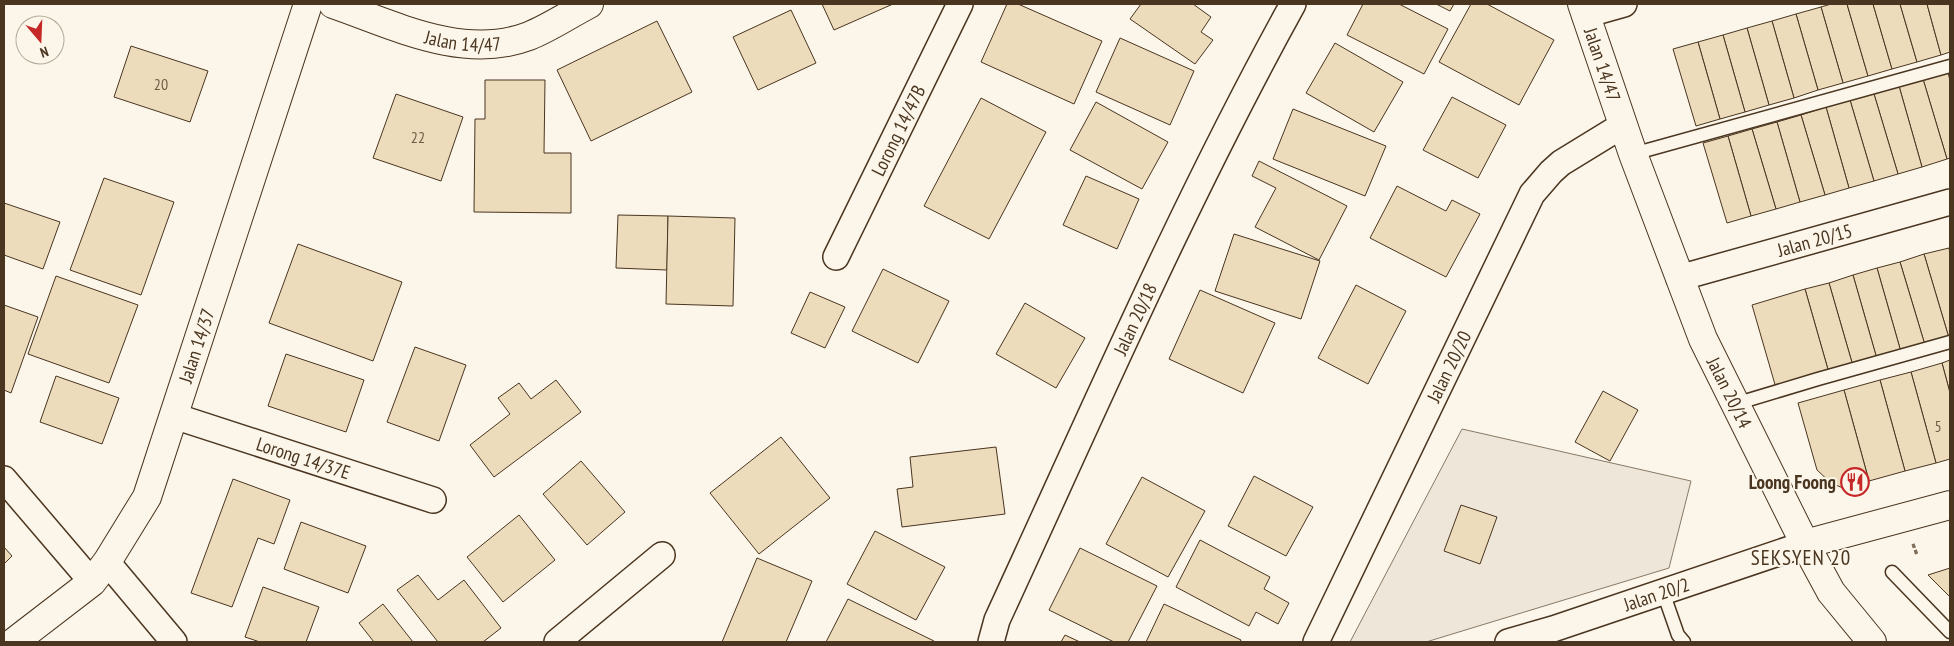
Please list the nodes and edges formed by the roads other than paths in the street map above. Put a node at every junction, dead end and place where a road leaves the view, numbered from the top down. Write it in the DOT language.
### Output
graph roads {
  1 [pos="308,4"];
  2 [pos="333,4"];
  3 [pos="589,4"];
  4 [pos="960,4"];
  5 [pos="1293,4"];
  6 [pos="1624,4"];
  7 [pos="1584,9"];
  8 [pos="1950,66"];
  9 [pos="1623,125"];
  10 [pos="1633,154"];
  11 [pos="1950,202"];
  12 [pos="836,258"];
  13 [pos="1679,278"];
  14 [pos="1950,342"];
  15 [pos="1735,404"];
  16 [pos="174,416"];
  17 [pos="4,479"];
  18 [pos="432,500"];
  19 [pos="1950,505"];
  20 [pos="1805,544"];
  21 [pos="662,555"];
  22 [pos="99,572"];
  23 [pos="1892,572"];
  24 [pos="1664,592"];
  25 [pos="1950,632"];
  26 [pos="1556,636"];
  27 [pos="14,642"];
  28 [pos="174,642"];
  29 [pos="557,642"];
  30 [pos="991,642"];
  31 [pos="1316,642"];
  32 [pos="1508,642"];
  33 [pos="1684,642"];
  34 [pos="1872,642"];
  1 -- 16 [label="street, Jalan 14/37"];
  2 -- 3 [label="street, Jalan 14/47"];
  4 -- 12 [label="street, Lorong 14/47B"];
  5 -- 30 [label="street, Jalan 20/18"];
  6 -- 7 [label="street"];
  7 -- 9 [label="street, Jalan 14/47"];
  8 -- 10 [label="lane"];
  9 -- 10 [label="street, Jalan 20/14"];
  9 -- 31 [label="street, Jalan 20/20"];
  10 -- 13 [label="street, Jalan 20/14"];
  11 -- 13 [label="street, Jalan 20/15"];
  13 -- 15 [label="street, Jalan 20/14"];
  14 -- 15 [label="lane"];
  15 -- 20 [label="street, Jalan 20/14"];
  16 -- 18 [label="street, Lorong 14/37E"];
  16 -- 22 [label="street, Jalan 14/37"];
  17 -- 22 [label="street"];
  19 -- 20 [label="street"];
  20 -- 24 [label="street, Jalan 20/2"];
  20 -- 34 [label="street, Jalan 20/14"];
  21 -- 29 [label="street"];
  22 -- 27 [label="street, Jalan 14/37"];
  22 -- 28 [label="street"];
  23 -- 25 [label="lane"];
  24 -- 26 [label="street, Jalan 20/2"];
  24 -- 33 [label="lane"];
  26 -- 32 [label="street, Jalan 20/2"];
}
